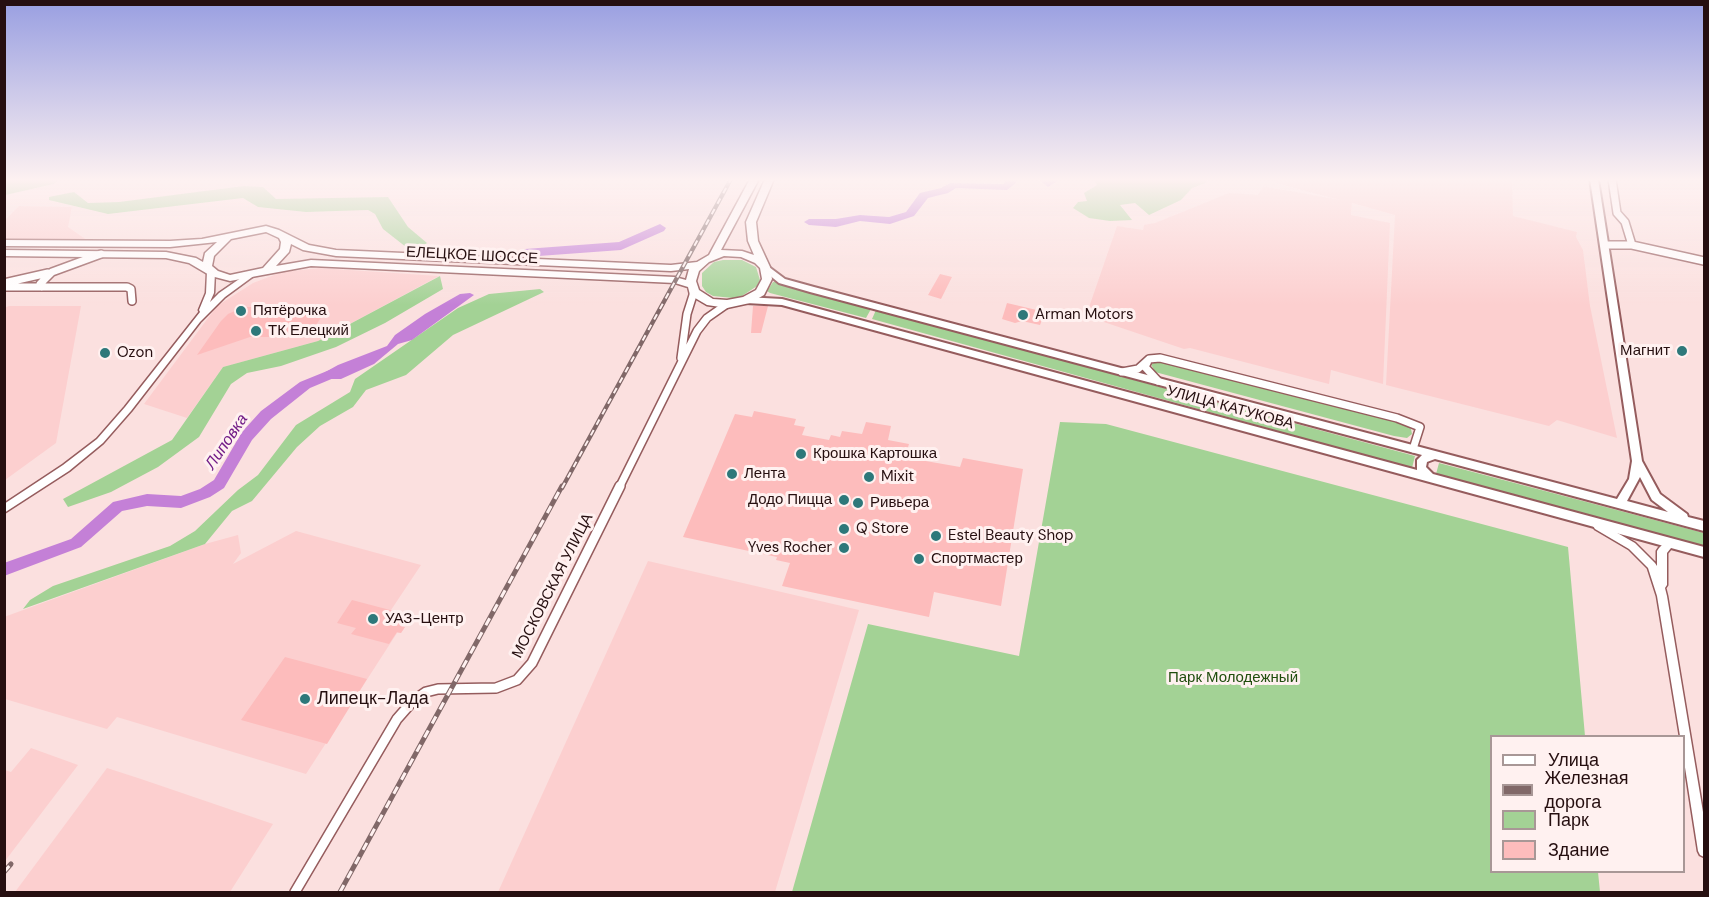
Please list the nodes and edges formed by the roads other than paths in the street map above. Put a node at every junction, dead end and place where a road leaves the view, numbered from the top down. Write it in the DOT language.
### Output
graph roads {
  1 [pos="732,221"];
  2 [pos="752,221"];
  3 [pos="1601,221"];
  4 [pos="1624,221"];
  5 [pos="241,232"];
  6 [pos="283,236"];
  7 [pos="4,243"];
  8 [pos="1605,245"];
  9 [pos="1632,245"];
  10 [pos="4,253"];
  11 [pos="105,253"];
  12 [pos="713,256"];
  13 [pos="1704,261"];
  14 [pos="698,265"];
  15 [pos="765,267"];
  16 [pos="52,272"];
  17 [pos="211,272"];
  18 [pos="254,274"];
  19 [pos="4,285"];
  20 [pos="42,287"];
  21 [pos="693,288"];
  22 [pos="747,300"];
  23 [pos="132,301"];
  24 [pos="727,304"];
  25 [pos="197,320"];
  26 [pos="1149,359"];
  27 [pos="680,364"];
  28 [pos="1122,372"];
  29 [pos="1158,381"];
  30 [pos="1413,450"];
  31 [pos="1434,455"];
  32 [pos="1637,461"];
  33 [pos="1430,477"];
  34 [pos="1620,504"];
  35 [pos="4,509"];
  36 [pos="1576,517"];
  37 [pos="1702,525"];
  38 [pos="1670,543"];
  39 [pos="1704,552"];
  40 [pos="1662,596"];
  41 [pos="1685,735"];
  42 [pos="1685,736"];
  43 [pos="1704,851"];
  44 [pos="295,892"];
  1 -- 12 [label="main road"];
  2 -- 15 [label="main road"];
  3 -- 8 [label="main road"];
  4 -- 9 [label="street"];
  5 -- 6 [label="main road, ЕЛЕЦКОЕ ШОССЕ"];
  5 -- 7 [label="main road, ЕЛЕЦКОЕ ШОССЕ"];
  5 -- 17 [label="main road"];
  6 -- 14 [label="main road, ЕЛЕЦКОЕ ШОССЕ"];
  6 -- 18 [label="main road"];
  8 -- 9 [label="street"];
  8 -- 32 [label="main road"];
  9 -- 13 [label="street"];
  10 -- 11 [label="main road, ЕЛЕЦКОЕ ШОССЕ"];
  11 -- 16 [label="street"];
  11 -- 17 [label="main road, ЕЛЕЦКОЕ ШОССЕ"];
  12 -- 14 [label="main road"];
  12 -- 15 [label="main road"];
  14 -- 21 [label="main road"];
  15 -- 22 [label="main road"];
  15 -- 28 [label="main road, УЛИЦА КАТУКОВА"];
  16 -- 19 [label="street"];
  16 -- 20 [label="street"];
  17 -- 18 [label="main road, ЕЛЕЦКОЕ ШОССЕ"];
  17 -- 25 [label="street"];
  18 -- 21 [label="main road, ЕЛЕЦКОЕ ШОССЕ"];
  18 -- 25 [label="street"];
  19 -- 20 [label="street"];
  20 -- 23 [label="street"];
  21 -- 24 [label="main road"];
  21 -- 27 [label="street, МОСКОВСКАЯ УЛИЦА"];
  22 -- 24 [label="main road"];
  22 -- 33 [label="main road, УЛИЦА КАТУКОВА"];
  24 -- 27 [label="street, МОСКОВСКАЯ УЛИЦА"];
  25 -- 35 [label="street"];
  26 -- 28 [label="street"];
  26 -- 29 [label="street"];
  26 -- 30 [label="street"];
  27 -- 44 [label="street, МОСКОВСКАЯ УЛИЦА"];
  28 -- 29 [label="main road, УЛИЦА КАТУКОВА"];
  29 -- 30 [label="main road, УЛИЦА КАТУКОВА"];
  30 -- 31 [label="main road, УЛИЦА КАТУКОВА"];
  31 -- 33 [label="main road"];
  31 -- 34 [label="main road, УЛИЦА КАТУКОВА"];
  32 -- 34 [label="main road"];
  32 -- 37 [label="main road"];
  33 -- 36 [label="main road, УЛИЦА КАТУКОВА"];
  34 -- 37 [label="main road, УЛИЦА КАТУКОВА"];
  36 -- 38 [label="main road, УЛИЦА КАТУКОВА"];
  36 -- 40 [label="street"];
  38 -- 39 [label="main road, УЛИЦА КАТУКОВА"];
  38 -- 40 [label="street"];
  40 -- 41 [label="street"];
  42 -- 43 [label="street"];
}
